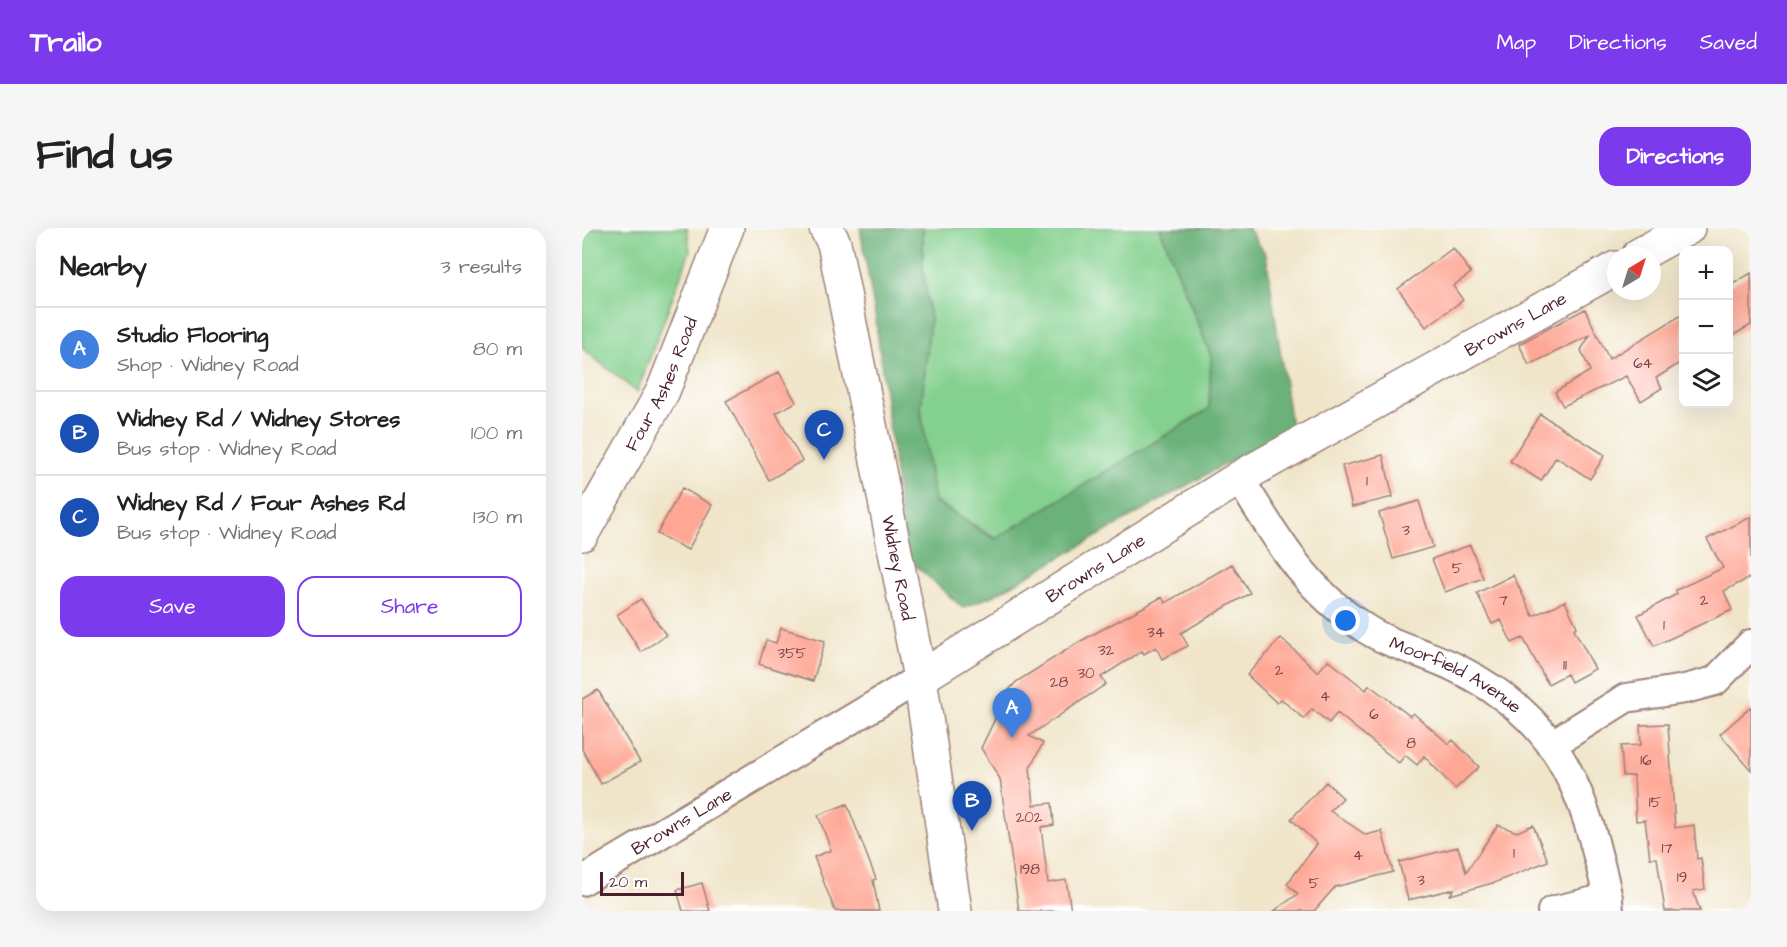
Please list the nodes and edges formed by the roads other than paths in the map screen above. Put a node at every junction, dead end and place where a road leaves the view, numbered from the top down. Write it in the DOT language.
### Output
graph roads {
  1 [pos="727,228"];
  2 [pos="826,228"];
  3 [pos="1688,228"];
  4 [pos="1655,246"];
  5 [pos="1607,273"];
  6 [pos="1239,478"];
  7 [pos="582,534"];
  8 [pos="1751,644"];
  9 [pos="921,678"];
  10 [pos="1551,745"];
  11 [pos="582,881"];
  12 [pos="1609,904"];
  13 [pos="955,911"];
  14 [pos="1552,911"];
  1 -- 7 [label="street, Four Ashes Road"];
  2 -- 9 [label="street, Widney Road"];
  3 -- 4 [label="street"];
  5 -- 6 [label="street, Browns Lane"];
  6 -- 9 [label="street, Browns Lane"];
  6 -- 10 [label="street, Moorfield Avenue"];
  8 -- 10 [label="street"];
  9 -- 11 [label="street, Browns Lane"];
  9 -- 13 [label="street, Widney Road"];
  10 -- 12 [label="street, Moorfield Avenue"];
  12 -- 14 [label="street"];
}
